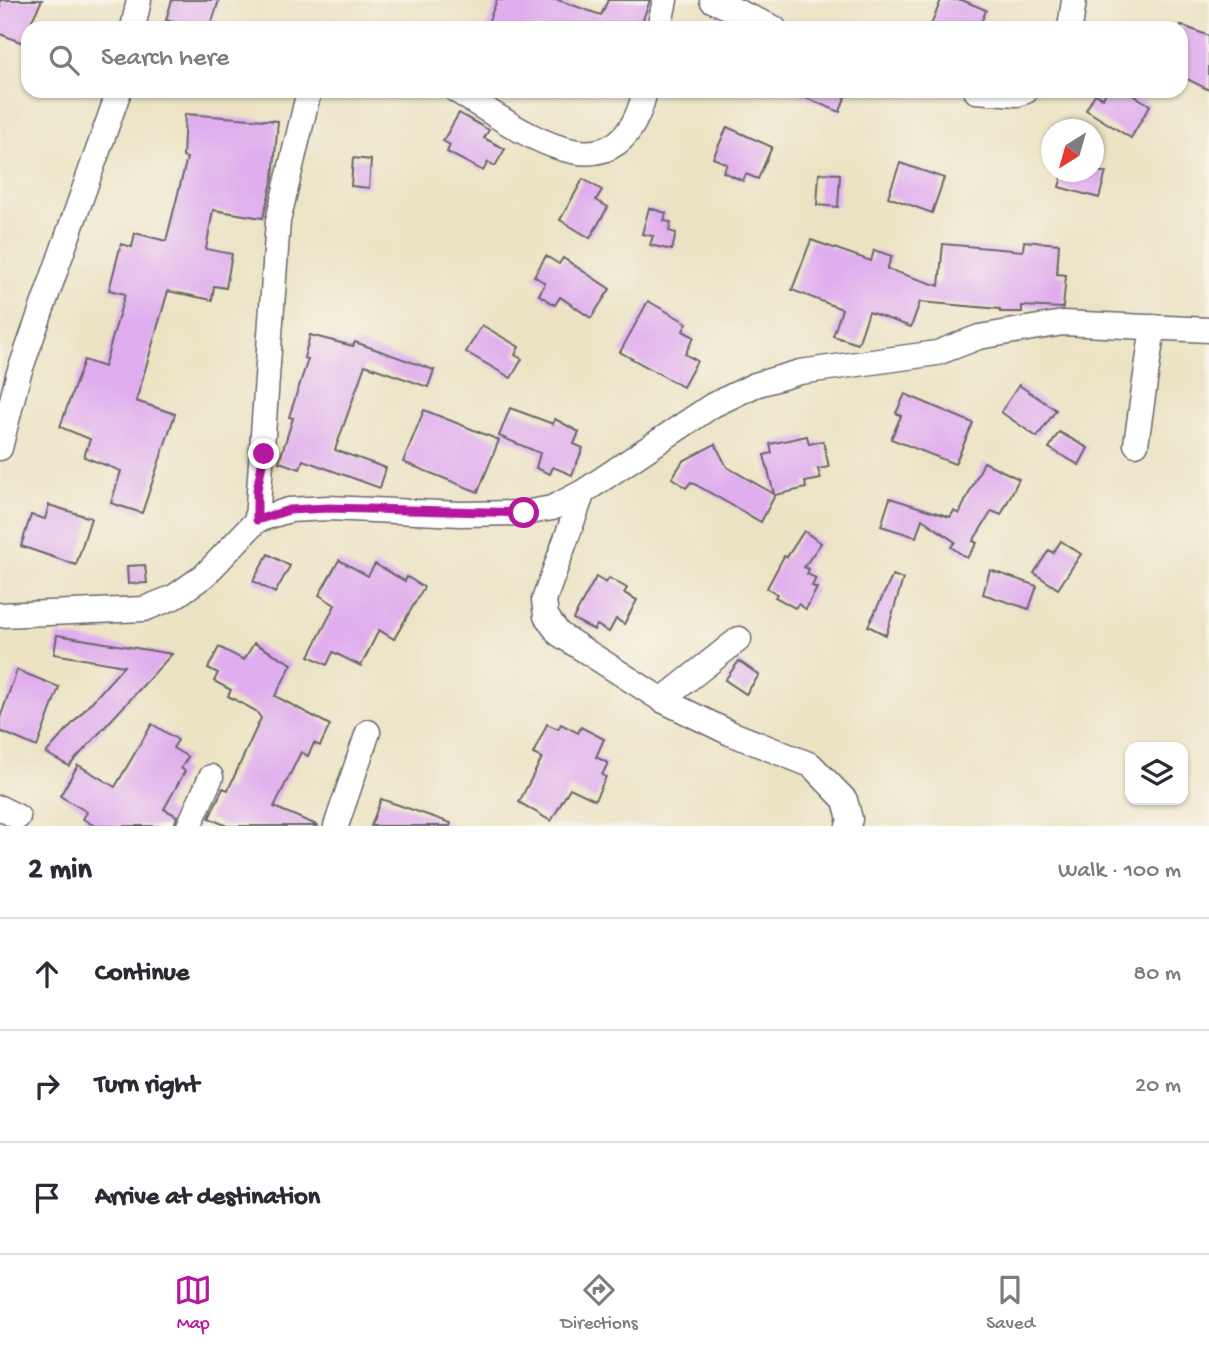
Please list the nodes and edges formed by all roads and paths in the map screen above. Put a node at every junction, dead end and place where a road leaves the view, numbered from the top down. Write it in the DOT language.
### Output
graph roads {
  1 [pos="139,0"];
  2 [pos="665,0"];
  3 [pos="712,0"];
  4 [pos="1074,0"];
  5 [pos="134,21"];
  6 [pos="660,21"];
  7 [pos="758,21"];
  8 [pos="1071,21"];
  9 [pos="117,98"];
  10 [pos="307,98"];
  11 [pos="469,98"];
  12 [pos="643,98"];
  13 [pos="1153,327"];
  14 [pos="1209,330"];
  15 [pos="1136,444"];
  16 [pos="0,448"];
  17 [pos="583,492"];
  18 [pos="257,520"];
  19 [pos="0,617"];
  20 [pos="738,639"];
  21 [pos="662,700"];
  22 [pos="368,732"];
  23 [pos="211,777"];
  24 [pos="189,826"];
  25 [pos="336,826"];
  26 [pos="848,826"];
  1 -- 5 [label="street"];
  2 -- 6 [label="street"];
  3 -- 7 [label="street"];
  4 -- 8 [label="street"];
  9 -- 16 [label="street"];
  10 -- 18 [label="street"];
  11 -- 12 [label="street"];
  13 -- 14 [label="street"];
  13 -- 15 [label="street"];
  13 -- 17 [label="street"];
  17 -- 18 [label="street"];
  17 -- 21 [label="street"];
  18 -- 19 [label="street"];
  20 -- 21 [label="street"];
  21 -- 26 [label="street"];
  22 -- 25 [label="street"];
  23 -- 24 [label="street"];
}
